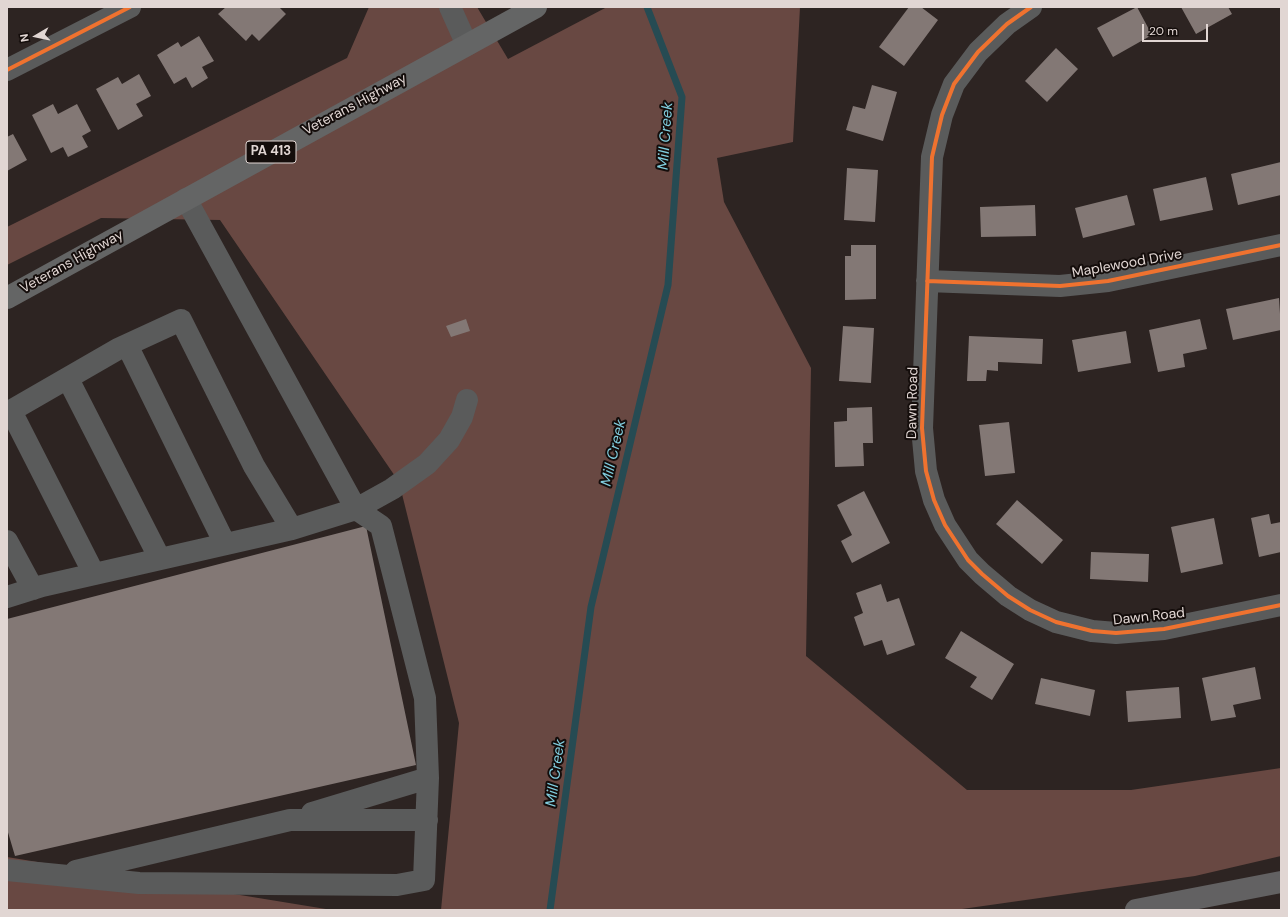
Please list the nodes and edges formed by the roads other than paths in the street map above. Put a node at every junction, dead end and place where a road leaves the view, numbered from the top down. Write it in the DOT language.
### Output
graph roads {
  1 [pos="130,7"];
  2 [pos="450,7"];
  3 [pos="536,7"];
  4 [pos="1031,7"];
  5 [pos="467,45"];
  6 [pos="7,70"];
  7 [pos="186,199"];
  8 [pos="1281,245"];
  9 [pos="927,281"];
  10 [pos="7,298"];
  11 [pos="127,345"];
  12 [pos="68,379"];
  13 [pos="467,400"];
  14 [pos="9,412"];
  15 [pos="356,509"];
  16 [pos="292,529"];
  17 [pos="7,541"];
  18 [pos="225,544"];
  19 [pos="160,559"];
  20 [pos="94,574"];
  21 [pos="32,589"];
  22 [pos="7,597"];
  23 [pos="1281,605"];
  24 [pos="428,778"];
  25 [pos="290,820"];
  26 [pos="427,820"];
  27 [pos="7,870"];
  28 [pos="61,874"];
  29 [pos="1281,882"];
  30 [pos="1136,910"];
  1 -- 6 [label="street"];
  2 -- 5 [label="street"];
  3 -- 5 [label="main road, Veterans Highway / PA 413"];
  4 -- 9 [label="street, Dawn Road"];
  5 -- 7 [label="main road, Veterans Highway / PA 413"];
  7 -- 10 [label="main road, Veterans Highway / PA 413"];
  7 -- 15 [label="street"];
  8 -- 9 [label="street, Maplewood Drive"];
  9 -- 23 [label="street, Dawn Road"];
  11 -- 12 [label="street"];
  11 -- 16 [label="street"];
  11 -- 18 [label="street"];
  12 -- 14 [label="street"];
  12 -- 19 [label="street"];
  13 -- 15 [label="street"];
  14 -- 20 [label="street"];
  15 -- 16 [label="street"];
  15 -- 24 [label="street"];
  16 -- 18 [label="street"];
  17 -- 21 [label="street"];
  18 -- 19 [label="street"];
  19 -- 20 [label="street"];
  20 -- 21 [label="street"];
  21 -- 22 [label="street"];
  24 -- 25 [label="street"];
  24 -- 26 [label="street"];
  25 -- 26 [label="street"];
  25 -- 28 [label="street"];
  26 -- 28 [label="street"];
  27 -- 28 [label="street"];
  29 -- 30 [label="highway"];
}
